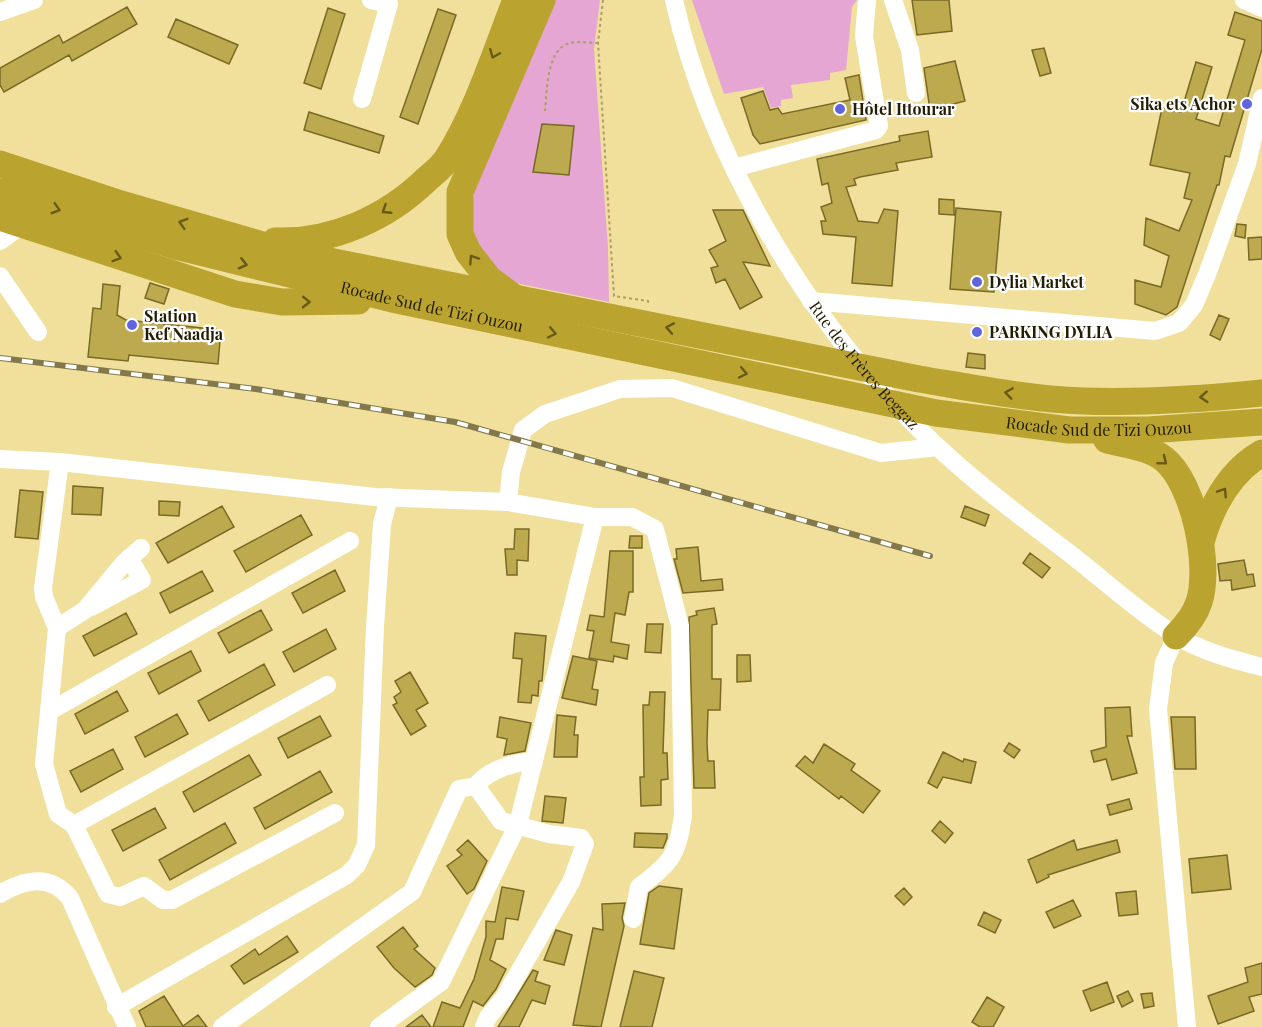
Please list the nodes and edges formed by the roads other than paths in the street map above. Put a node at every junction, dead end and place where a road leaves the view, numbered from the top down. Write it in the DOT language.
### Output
graph roads {
  1 [pos="34,0"];
  2 [pos="371,0"];
  3 [pos="516,0"];
  4 [pos="542,0"];
  5 [pos="674,0"];
  6 [pos="867,0"];
  7 [pos="892,0"];
  8 [pos="1244,0"];
  9 [pos="1262,8"];
  10 [pos="0,12"];
  11 [pos="916,93"];
  12 [pos="1262,98"];
  13 [pos="362,99"];
  14 [pos="1255,163"];
  15 [pos="0,164"];
  16 [pos="734,168"];
  17 [pos="0,192"];
  18 [pos="11,221"];
  19 [pos="239,240"];
  20 [pos="0,241"];
  21 [pos="0,276"];
  22 [pos="515,298"];
  23 [pos="392,299"];
  24 [pos="811,301"];
  25 [pos="38,332"];
  26 [pos="1262,393"];
  27 [pos="1262,422"];
  28 [pos="1068,430"];
  29 [pos="938,447"];
  30 [pos="1262,453"];
  31 [pos="0,459"];
  32 [pos="60,462"];
  33 [pos="389,497"];
  34 [pos="508,502"];
  35 [pos="595,517"];
  36 [pos="350,541"];
  37 [pos="1201,542"];
  38 [pos="85,610"];
  39 [pos="57,628"];
  40 [pos="1176,636"];
  41 [pos="1262,667"];
  42 [pos="327,685"];
  43 [pos="50,711"];
  44 [pos="534,761"];
  45 [pos="476,786"];
  46 [pos="335,813"];
  47 [pos="518,824"];
  48 [pos="74,825"];
  49 [pos="0,894"];
  50 [pos="633,919"];
  51 [pos="116,1007"];
  52 [pos="127,1027"];
  53 [pos="222,1027"];
  54 [pos="379,1027"];
  55 [pos="484,1027"];
  56 [pos="1187,1027"];
  1 -- 10 [label="street"];
  2 -- 13 [label="street"];
  3 -- 19 [label="highway, one-way"];
  22 -- 4 [label="highway, one-way"];
  5 -- 16 [label="street, Rue des Frères Beggaz"];
  6 -- 16 [label="street"];
  7 -- 11 [label="street"];
  8 -- 9 [label="street"];
  12 -- 14 [label="street"];
  14 -- 24 [label="street"];
  19 -- 15 [label="highway, Rocade Sud de Tizi Ouzou, one-way"];
  16 -- 24 [label="street, Rue des Frères Beggaz"];
  17 -- 23 [label="highway, Rocade Sud de Tizi Ouzou, one-way"];
  18 -- 20 [label="street"];
  18 -- 23 [label="highway, one-way"];
  19 -- 22 [label="highway, Rocade Sud de Tizi Ouzou"];
  21 -- 25 [label="street"];
  26 -- 22 [label="highway, Rocade Sud de Tizi Ouzou, one-way"];
  23 -- 28 [label="highway, Rocade Sud de Tizi Ouzou, one-way"];
  24 -- 29 [label="street, Rue des Frères Beggaz"];
  27 -- 28 [label="highway, Rocade Sud de Tizi Ouzou"];
  28 -- 37 [label="highway, one-way"];
  29 -- 34 [label="street"];
  29 -- 40 [label="street, Rue des Frères Beggaz"];
  37 -- 30 [label="highway, one-way"];
  31 -- 32 [label="street"];
  32 -- 33 [label="street"];
  32 -- 39 [label="street"];
  33 -- 34 [label="street"];
  33 -- 51 [label="street"];
  34 -- 35 [label="street"];
  35 -- 44 [label="street"];
  35 -- 50 [label="street"];
  36 -- 43 [label="street"];
  37 -- 40 [label="highway"];
  38 -- 38 [label="street"];
  38 -- 39 [label="street"];
  39 -- 43 [label="street"];
  40 -- 41 [label="street, Rue des Frères Beggaz"];
  40 -- 56 [label="street"];
  42 -- 48 [label="street"];
  43 -- 48 [label="street"];
  44 -- 45 [label="street"];
  44 -- 47 [label="street"];
  45 -- 47 [label="street"];
  45 -- 53 [label="street"];
  46 -- 48 [label="street"];
  47 -- 54 [label="street"];
  47 -- 55 [label="street"];
  49 -- 51 [label="street"];
  51 -- 52 [label="street"];
}
